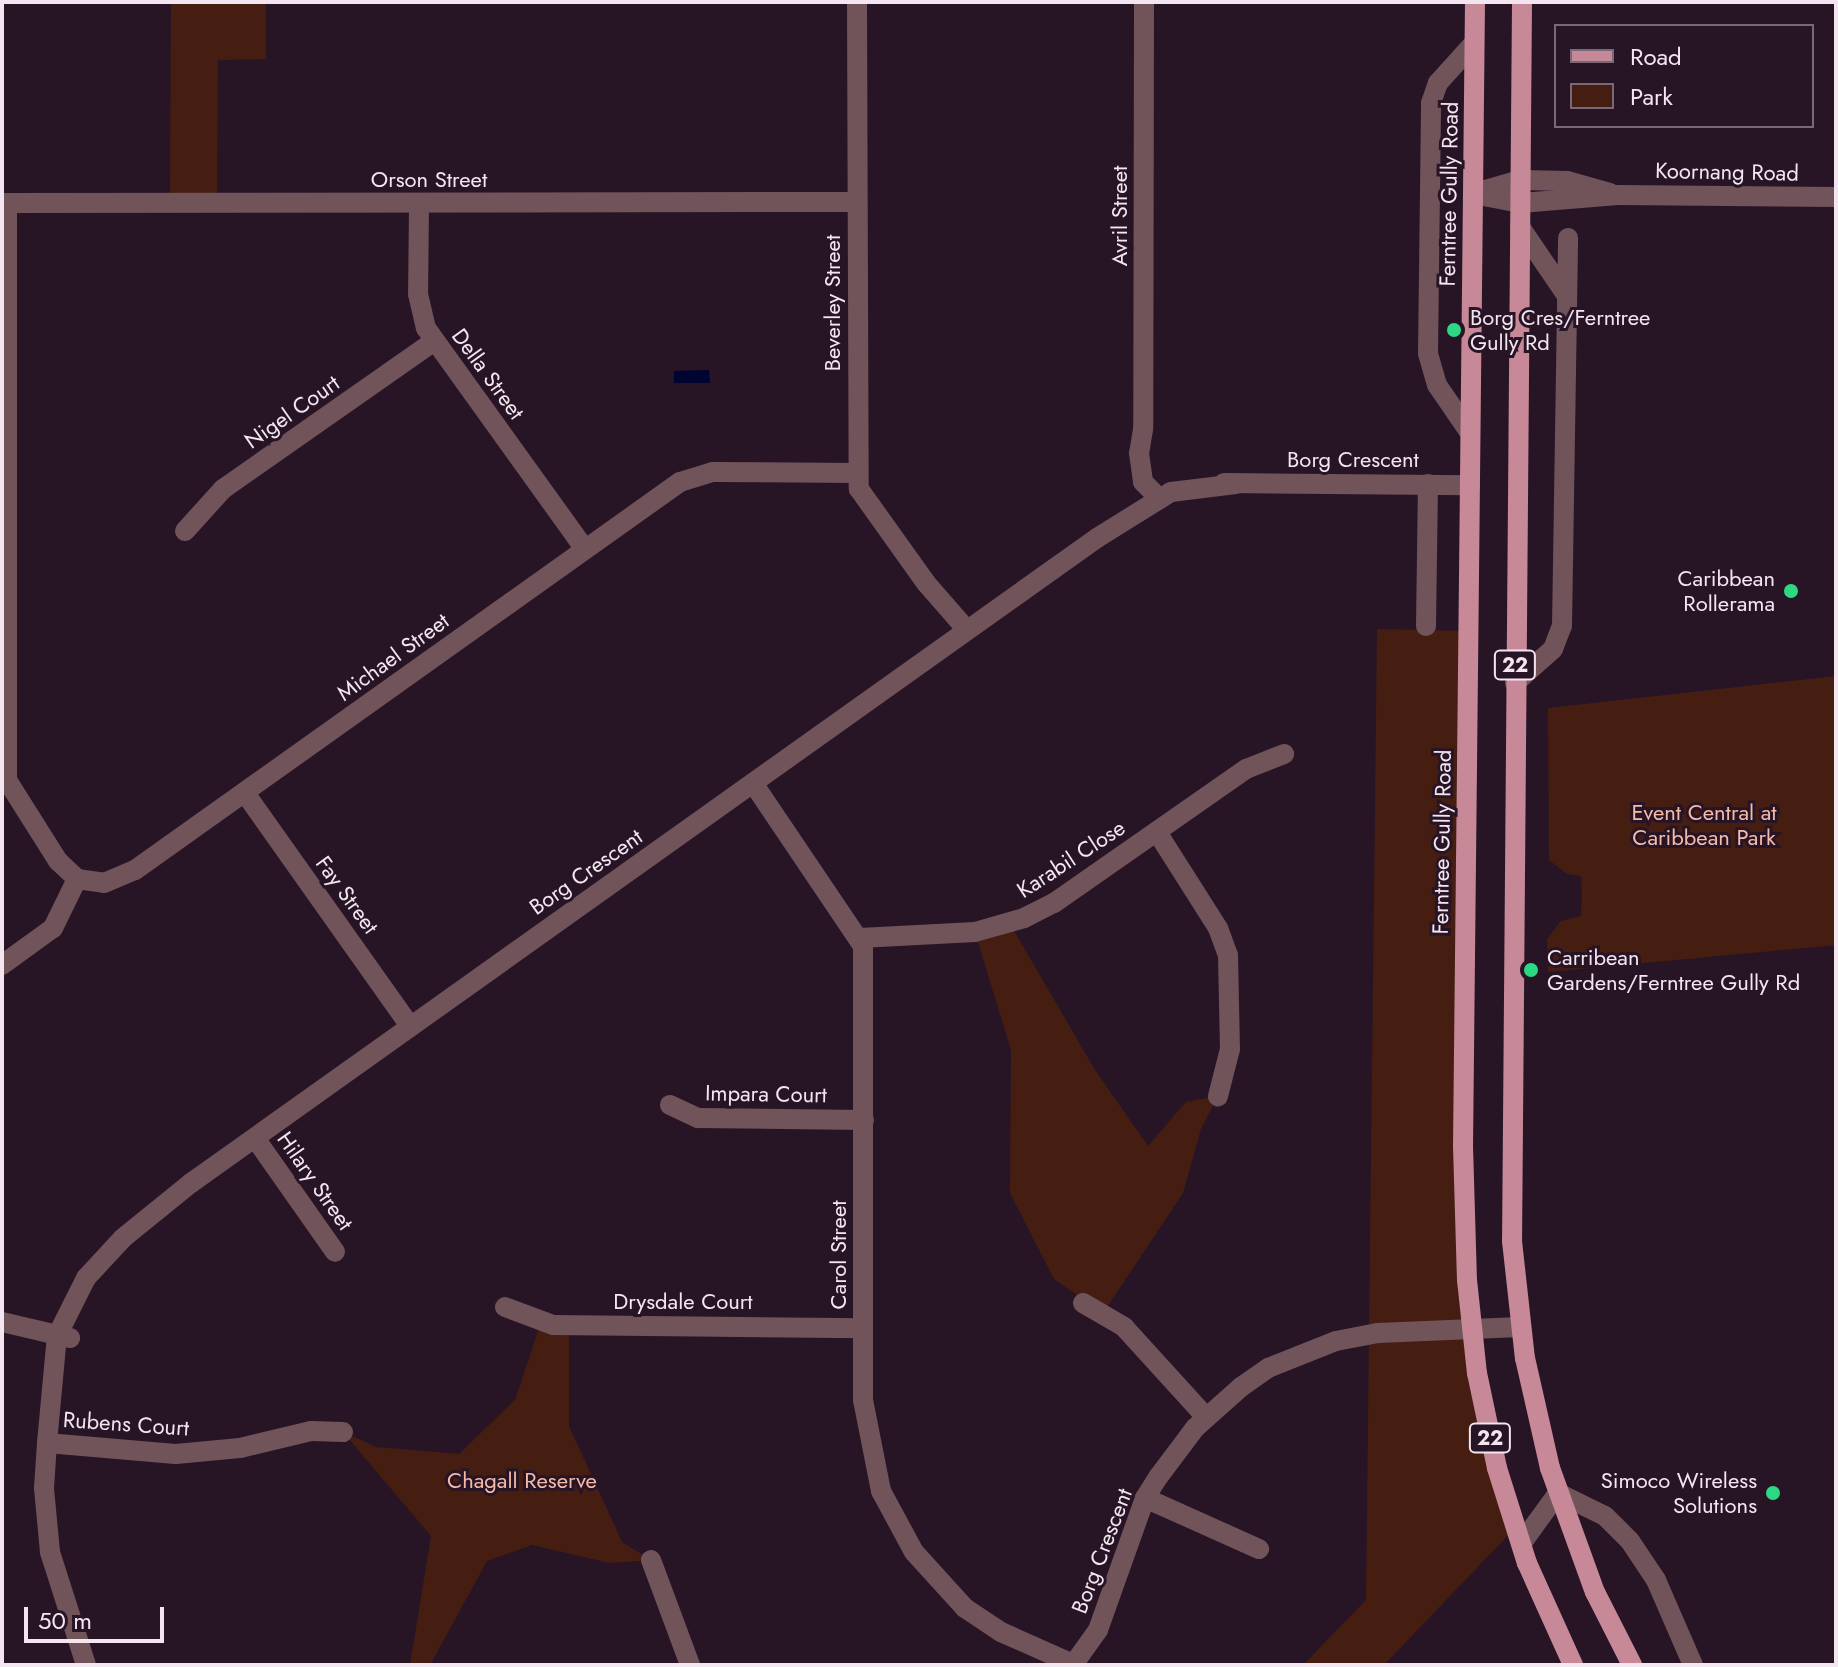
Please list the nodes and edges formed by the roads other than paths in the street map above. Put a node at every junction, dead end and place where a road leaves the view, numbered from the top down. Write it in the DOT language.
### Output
graph roads {
  1 [pos="857,2"];
  2 [pos="1144,2"];
  3 [pos="1475,2"];
  4 [pos="1522,2"];
  5 [pos="1474,43"];
  6 [pos="1520,180"];
  7 [pos="1473,194"];
  8 [pos="1618,195"];
  9 [pos="1836,197"];
  10 [pos="857,202"];
  11 [pos="4,203"];
  12 [pos="1520,203"];
  13 [pos="419,205"];
  14 [pos="1520,227"];
  15 [pos="1568,238"];
  16 [pos="1567,296"];
  17 [pos="434,341"];
  18 [pos="1470,433"];
  19 [pos="857,473"];
  20 [pos="1428,484"];
  21 [pos="1470,485"];
  22 [pos="1156,493"];
  23 [pos="185,531"];
  24 [pos="585,549"];
  25 [pos="1426,626"];
  26 [pos="962,634"];
  27 [pos="1515,683"];
  28 [pos="1284,754"];
  29 [pos="753,783"];
  30 [pos="245,793"];
  31 [pos="1157,832"];
  32 [pos="77,879"];
  33 [pos="860,938"];
  34 [pos="2,965"];
  35 [pos="410,1026"];
  36 [pos="1218,1096"];
  37 [pos="670,1105"];
  38 [pos="864,1120"];
  39 [pos="255,1138"];
  40 [pos="335,1252"];
  41 [pos="1083,1303"];
  42 [pos="505,1307"];
  43 [pos="2,1322"];
  44 [pos="1520,1327"];
  45 [pos="863,1328"];
  46 [pos="1472,1329"];
  47 [pos="64,1337"];
  48 [pos="1206,1417"];
  49 [pos="343,1432"];
  50 [pos="47,1443"];
  51 [pos="1558,1493"];
  52 [pos="1145,1498"];
  53 [pos="1521,1544"];
  54 [pos="1259,1549"];
  55 [pos="651,1560"];
  56 [pos="86,1665"];
  57 [pos="690,1665"];
  58 [pos="1073,1665"];
  59 [pos="1573,1665"];
  60 [pos="1632,1665"];
  61 [pos="1693,1665"];
  1 -- 10 [label="street, Beverley Street"];
  2 -- 22 [label="street, Avril Street"];
  3 -- 5 [label="main road, Ferntree Gully Road / 22"];
  4 -- 6 [label="main road, 22"];
  5 -- 7 [label="main road, Ferntree Gully Road / 22"];
  5 -- 18 [label="street"];
  6 -- 7 [label="street, Koornang Road"];
  6 -- 8 [label="street, Koornang Road"];
  6 -- 12 [label="main road, 22"];
  7 -- 12 [label="street, Koornang Road"];
  7 -- 18 [label="main road, Ferntree Gully Road / 22"];
  8 -- 9 [label="street, Koornang Road"];
  8 -- 12 [label="street, Koornang Road"];
  10 -- 13 [label="street, Orson Street"];
  10 -- 19 [label="street, Beverley Street"];
  11 -- 13 [label="street, Orson Street"];
  11 -- 32 [label="street"];
  12 -- 14 [label="main road, 22"];
  13 -- 17 [label="street, Della Street"];
  14 -- 16 [label="street"];
  14 -- 27 [label="main road, 22"];
  15 -- 16 [label="street"];
  16 -- 27 [label="street"];
  17 -- 23 [label="street, Nigel Court"];
  17 -- 24 [label="street, Della Street"];
  18 -- 21 [label="main road, Ferntree Gully Road / 22"];
  19 -- 24 [label="street, Michael Street"];
  19 -- 26 [label="street, Beverley Street"];
  20 -- 21 [label="street, Borg Crescent"];
  20 -- 22 [label="street, Borg Crescent"];
  20 -- 25 [label="street"];
  21 -- 46 [label="main road, Ferntree Gully Road / 22"];
  22 -- 26 [label="street, Borg Crescent"];
  24 -- 30 [label="street, Michael Street"];
  26 -- 29 [label="street, Borg Crescent"];
  27 -- 44 [label="main road, 22"];
  28 -- 31 [label="street, Karabil Close"];
  29 -- 33 [label="street"];
  29 -- 35 [label="street, Borg Crescent"];
  30 -- 32 [label="street, Michael Street"];
  30 -- 35 [label="street, Fay Street"];
  31 -- 33 [label="street, Karabil Close"];
  31 -- 36 [label="street"];
  32 -- 34 [label="street"];
  33 -- 38 [label="street, Carol Street"];
  35 -- 39 [label="street, Borg Crescent"];
  37 -- 38 [label="street, Impara Court"];
  38 -- 45 [label="street, Carol Street"];
  39 -- 40 [label="street, Hilary Street"];
  39 -- 47 [label="street, Borg Crescent"];
  41 -- 48 [label="street"];
  42 -- 45 [label="street, Drysdale Court"];
  43 -- 47 [label="street"];
  44 -- 46 [label="street, Borg Crescent"];
  44 -- 51 [label="main road, 22"];
  45 -- 58 [label="street, Carol Street"];
  46 -- 48 [label="street, Borg Crescent"];
  46 -- 53 [label="main road, Ferntree Gully Road / 22"];
  47 -- 50 [label="street, Borg Crescent"];
  48 -- 52 [label="street, Borg Crescent"];
  49 -- 50 [label="street, Rubens Court"];
  50 -- 56 [label="street, Borg Crescent"];
  51 -- 53 [label="street"];
  51 -- 60 [label="main road, 22"];
  51 -- 61 [label="street"];
  52 -- 54 [label="street"];
  52 -- 58 [label="street, Borg Crescent"];
  53 -- 59 [label="main road, Ferntree Gully Road / 22"];
  55 -- 57 [label="street"];
}
